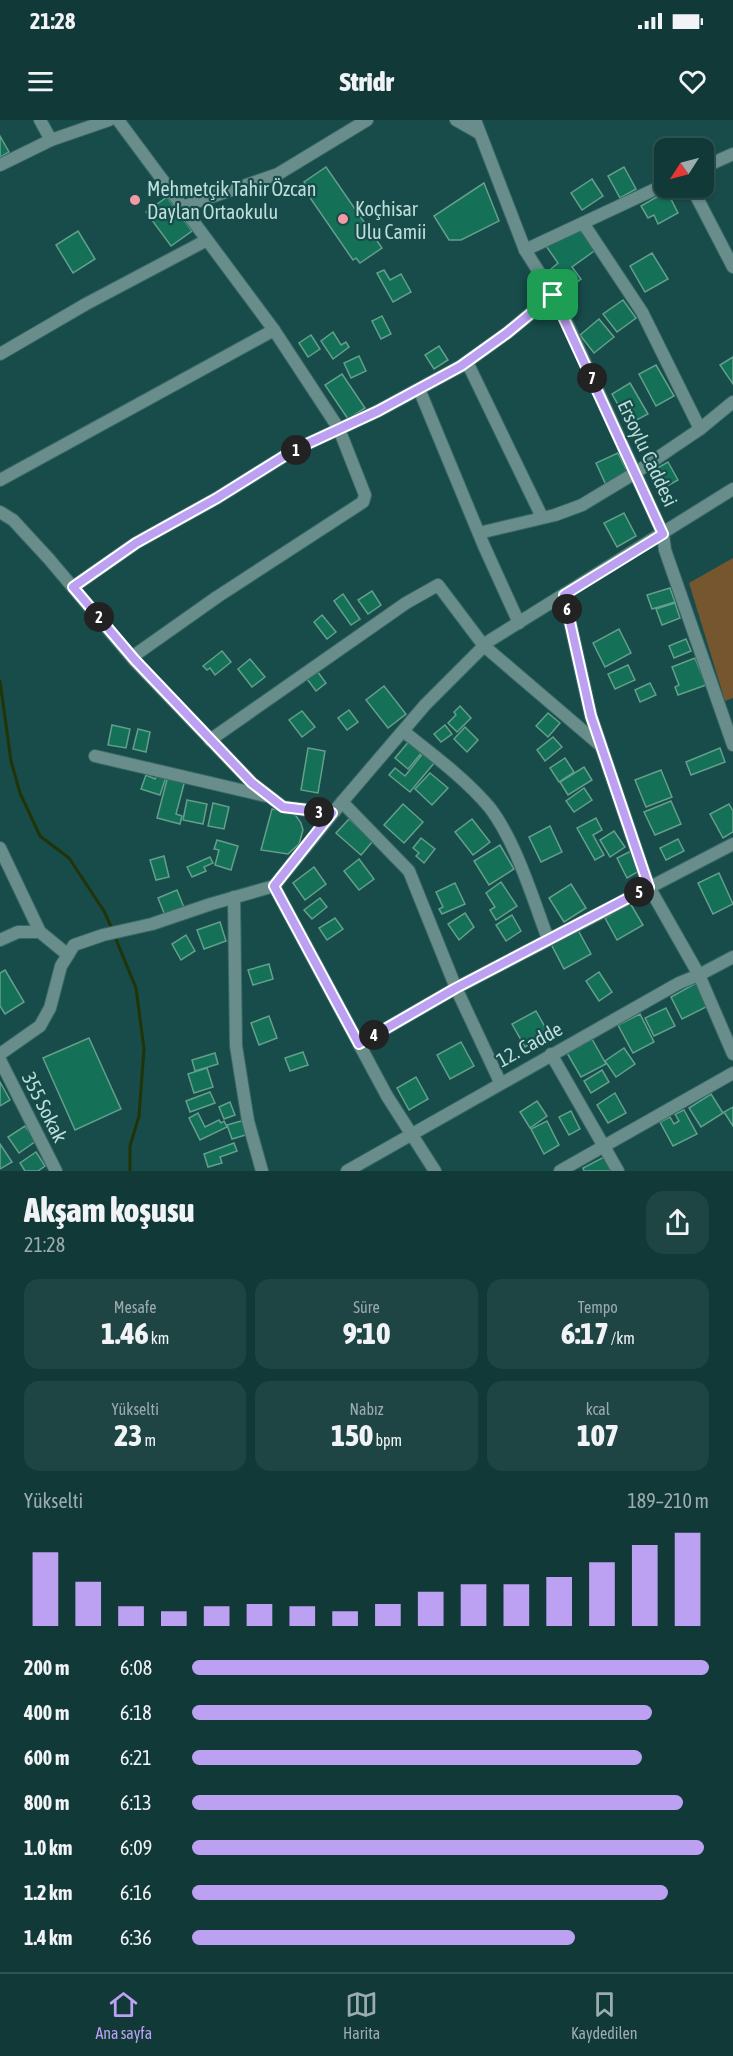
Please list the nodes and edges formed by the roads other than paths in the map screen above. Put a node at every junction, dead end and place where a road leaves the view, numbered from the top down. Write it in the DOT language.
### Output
graph roads {
  1 [pos="40,120"];
  2 [pos="118,120"];
  3 [pos="367,120"];
  4 [pos="456,120"];
  5 [pos="475,120"];
  6 [pos="103,121"];
  7 [pos="478,133"];
  8 [pos="51,140"];
  9 [pos="733,154"];
  10 [pos="714,163"];
  11 [pos="0,165"];
  12 [pos="654,190"];
  13 [pos="697,198"];
  14 [pos="182,207"];
  15 [pos="584,223"];
  16 [pos="207,240"];
  17 [pos="525,250"];
  18 [pos="733,267"];
  19 [pos="553,295"];
  20 [pos="274,330"];
  21 [pos="0,354"];
  22 [pos="467,362"];
  23 [pos="419,389"];
  24 [pos="733,402"];
  25 [pos="339,429"];
  26 [pos="700,429"];
  27 [pos="635,473"];
  28 [pos="0,480"];
  29 [pos="733,489"];
  30 [pos="0,513"];
  31 [pos="542,518"];
  32 [pos="479,533"];
  33 [pos="663,534"];
  34 [pos="73,587"];
  35 [pos="564,595"];
  36 [pos="519,623"];
  37 [pos="484,646"];
  38 [pos="132,657"];
  39 [pos="403,731"];
  40 [pos="210,740"];
  41 [pos="601,746"];
  42 [pos="733,746"];
  43 [pos="95,756"];
  44 [pos="270,797"];
  45 [pos="342,801"];
  46 [pos="332,813"];
  47 [pos="733,844"];
  48 [pos="0,848"];
  49 [pos="274,886"];
  50 [pos="649,887"];
  51 [pos="234,897"];
  52 [pos="40,932"];
  53 [pos="548,939"];
  54 [pos="0,940"];
  55 [pos="68,955"];
  56 [pos="733,957"];
  57 [pos="699,975"];
  58 [pos="456,988"];
  59 [pos="359,1044"];
  60 [pos="0,1054"];
  61 [pos="551,1054"];
  62 [pos="733,1054"];
  63 [pos="0,1060"];
  64 [pos="733,1073"];
  65 [pos="501,1082"];
  66 [pos="411,1134"];
  67 [pos="604,1147"];
  68 [pos="56,1171"];
  69 [pos="262,1171"];
  70 [pos="347,1171"];
  71 [pos="435,1171"];
  72 [pos="560,1171"];
  73 [pos="618,1171"];
  1 -- 8 [label="street"];
  2 -- 14 [label="street"];
  3 -- 14 [label="street"];
  4 -- 7 [label="street"];
  5 -- 7 [label="street, Ersoylu Caddesi"];
  6 -- 8 [label="street"];
  7 -- 17 [label="street, Ersoylu Caddesi"];
  8 -- 11 [label="street"];
  9 -- 10 [label="street"];
  12 -- 15 [label="street"];
  13 -- 18 [label="street"];
  14 -- 16 [label="street"];
  15 -- 17 [label="street"];
  15 -- 26 [label="street"];
  16 -- 20 [label="street"];
  16 -- 21 [label="street"];
  17 -- 19 [label="street, Ersoylu Caddesi"];
  19 -- 22 [label="street"];
  19 -- 27 [label="street, Ersoylu Caddesi"];
  20 -- 25 [label="street"];
  20 -- 28 [label="street"];
  22 -- 23 [label="street"];
  22 -- 31 [label="street"];
  23 -- 25 [label="street"];
  23 -- 32 [label="street"];
  24 -- 26 [label="street"];
  25 -- 34 [label="street"];
  25 -- 38 [label="street"];
  26 -- 27 [label="street"];
  27 -- 31 [label="street"];
  27 -- 33 [label="street, Ersoylu Caddesi"];
  29 -- 33 [label="street"];
  30 -- 34 [label="street"];
  31 -- 32 [label="street"];
  32 -- 36 [label="street"];
  33 -- 35 [label="street"];
  33 -- 42 [label="street, Ersoylu Caddesi"];
  34 -- 38 [label="street"];
  35 -- 36 [label="street"];
  35 -- 41 [label="street"];
  36 -- 37 [label="street"];
  37 -- 39 [label="street"];
  37 -- 40 [label="street"];
  37 -- 41 [label="street"];
  38 -- 40 [label="street"];
  39 -- 45 [label="street"];
  39 -- 53 [label="street"];
  40 -- 44 [label="street"];
  41 -- 50 [label="street"];
  43 -- 44 [label="street"];
  44 -- 46 [label="street"];
  45 -- 46 [label="street"];
  45 -- 58 [label="street"];
  46 -- 49 [label="street"];
  47 -- 50 [label="street"];
  48 -- 52 [label="street"];
  49 -- 51 [label="street"];
  49 -- 59 [label="street"];
  50 -- 53 [label="street"];
  50 -- 57 [label="street"];
  51 -- 55 [label="street"];
  51 -- 69 [label="street"];
  52 -- 54 [label="street"];
  52 -- 55 [label="street"];
  53 -- 58 [label="street"];
  55 -- 60 [label="street"];
  56 -- 57 [label="street, 12. Cadde"];
  57 -- 61 [label="street, 12. Cadde"];
  57 -- 62 [label="street"];
  58 -- 59 [label="street"];
  58 -- 65 [label="street"];
  59 -- 66 [label="street"];
  61 -- 65 [label="street, 12. Cadde"];
  61 -- 67 [label="street"];
  63 -- 68 [label="street, 355 Sokak"];
  64 -- 67 [label="street"];
  65 -- 66 [label="street, 12. Cadde"];
  66 -- 70 [label="street, 12. Cadde"];
  66 -- 71 [label="street"];
  67 -- 72 [label="street"];
  67 -- 73 [label="street"];
}
